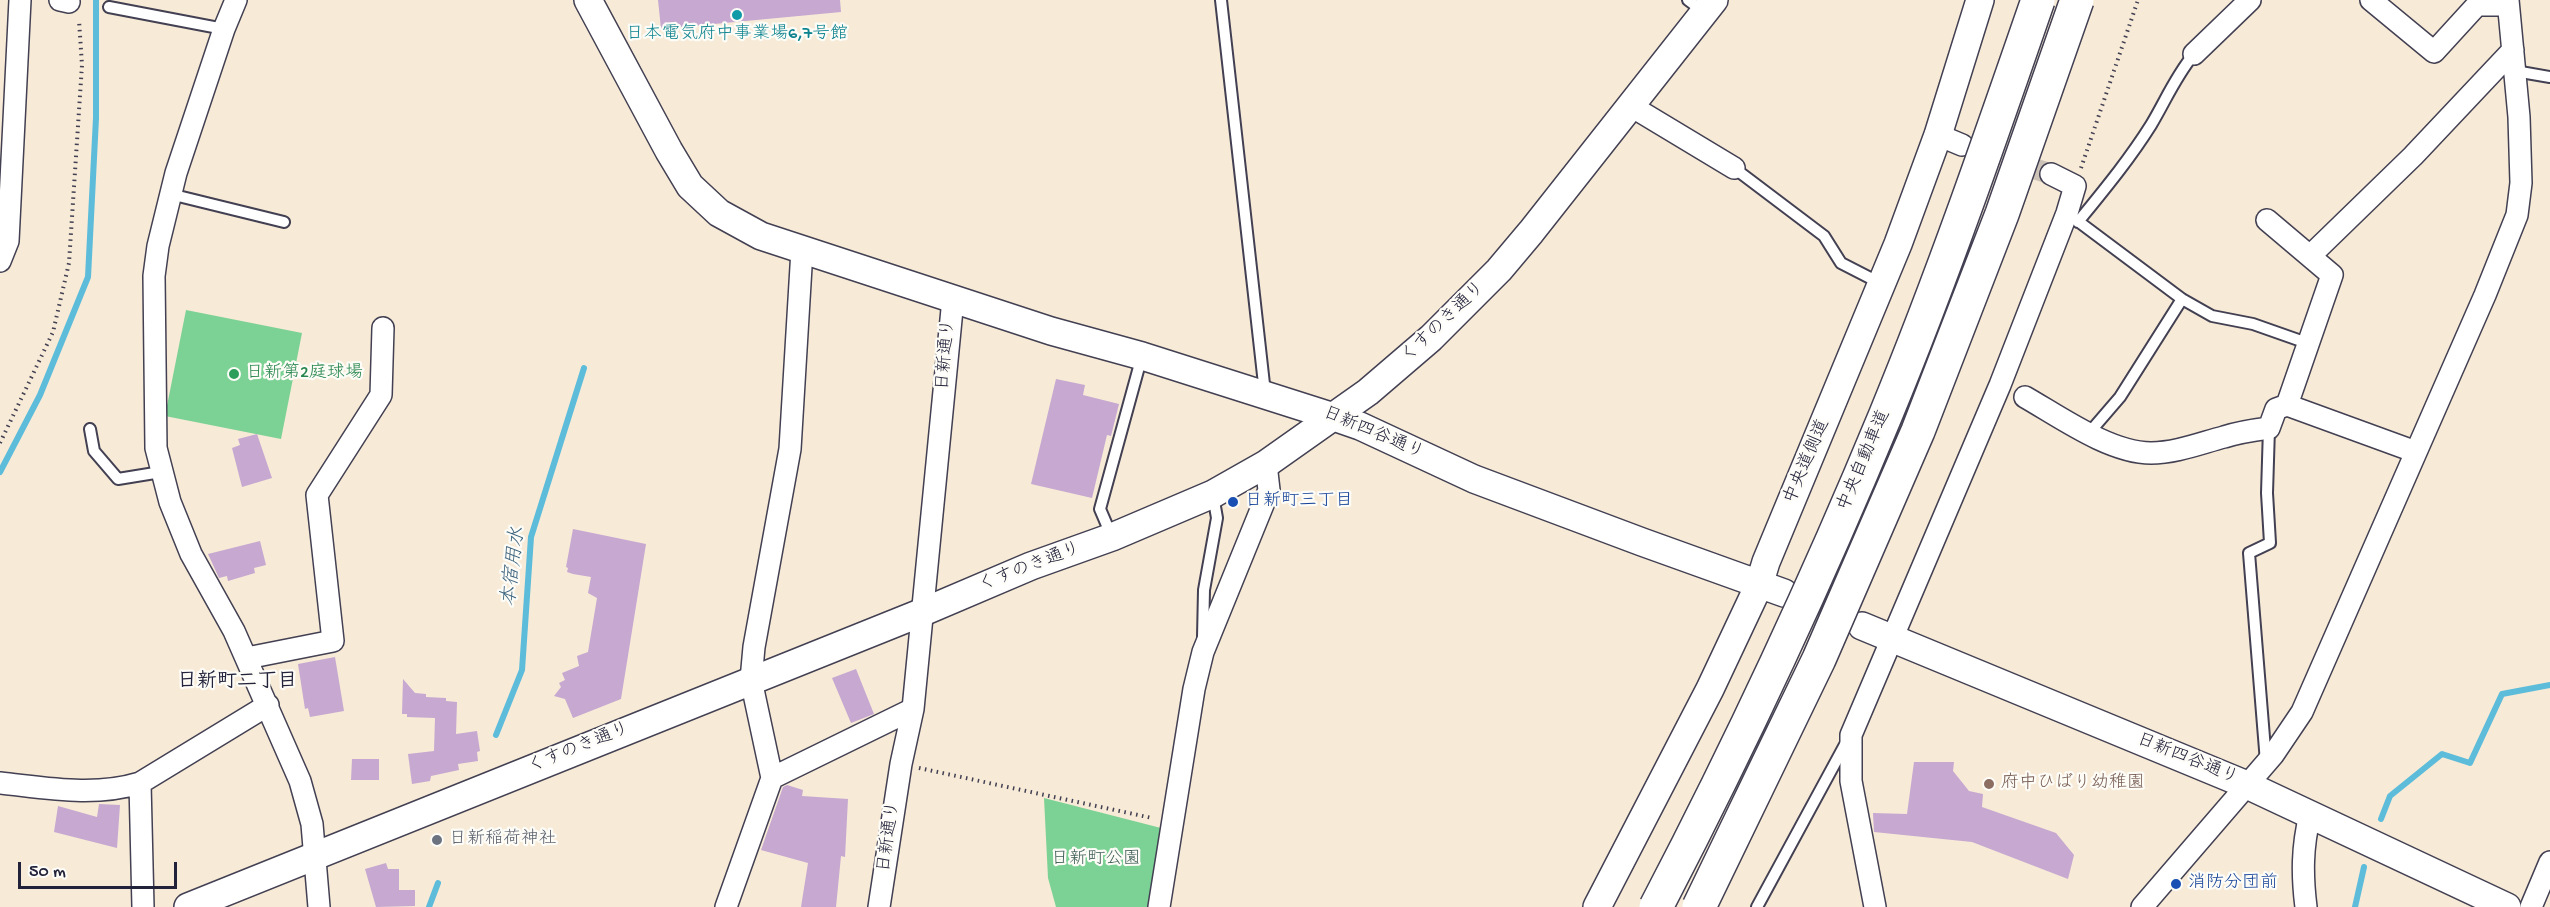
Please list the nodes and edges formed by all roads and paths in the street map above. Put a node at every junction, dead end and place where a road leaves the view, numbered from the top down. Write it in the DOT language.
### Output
graph roads {
  1 [pos="20,0"];
  2 [pos="236,0"];
  3 [pos="588,0"];
  4 [pos="1221,0"];
  5 [pos="1980,0"];
  6 [pos="2038,0"];
  7 [pos="2077,0"];
  8 [pos="2138,0"];
  9 [pos="2250,0"];
  10 [pos="2371,0"];
  11 [pos="2508,3"];
  12 [pos="1702,4"];
  13 [pos="69,5"];
  14 [pos="109,7"];
  15 [pos="224,29"];
  16 [pos="2513,50"];
  17 [pos="2194,54"];
  18 [pos="2515,71"];
  19 [pos="2550,77"];
  20 [pos="1631,105"];
  21 [pos="1734,168"];
  22 [pos="2051,174"];
  23 [pos="2075,186"];
  24 [pos="170,194"];
  25 [pos="2073,218"];
  26 [pos="2267,220"];
  27 [pos="284,222"];
  28 [pos="802,250"];
  29 [pos="2310,256"];
  30 [pos="0,261"];
  31 [pos="1882,284"];
  32 [pos="952,299"];
  33 [pos="2182,299"];
  34 [pos="383,328"];
  35 [pos="2307,344"];
  36 [pos="1142,356"];
  37 [pos="1265,394"];
  38 [pos="2025,397"];
  39 [pos="2287,405"];
  40 [pos="1334,417"];
  41 [pos="2270,428"];
  42 [pos="90,429"];
  43 [pos="2089,433"];
  44 [pos="0,443"];
  45 [pos="2416,452"];
  46 [pos="1266,464"];
  47 [pos="161,472"];
  48 [pos="1213,494"];
  49 [pos="1112,537"];
  50 [pos="1772,589"];
  51 [pos="923,612"];
  52 [pos="1862,626"];
  53 [pos="1891,638"];
  54 [pos="1203,652"];
  55 [pos="247,658"];
  56 [pos="751,680"];
  57 [pos="268,705"];
  58 [pos="913,709"];
  59 [pos="1851,735"];
  60 [pos="2266,763"];
  61 [pos="901,764"];
  62 [pos="772,778"];
  63 [pos="0,783"];
  64 [pos="140,783"];
  65 [pos="2247,785"];
  66 [pos="2310,815"];
  67 [pos="1173,822"];
  68 [pos="315,855"];
  69 [pos="2550,862"];
  70 [pos="143,907"];
  71 [pos="188,907"];
  72 [pos="319,907"];
  73 [pos="726,907"];
  74 [pos="879,907"];
  75 [pos="1159,907"];
  76 [pos="1597,907"];
  77 [pos="1656,907"];
  78 [pos="1699,907"];
  79 [pos="1757,907"];
  80 [pos="1875,907"];
  81 [pos="2142,907"];
  82 [pos="2306,907"];
  83 [pos="2507,907"];
  84 [pos="2531,907"];
  1 -- 30 [label="street"];
  2 -- 15 [label="street"];
  3 -- 28 [label="street, 日新通り"];
  4 -- 37 [label="lane"];
  5 -- 31 [label="street, 中央道側道"];
  6 -- 77 [label="highway, 中央自動車道, bridge"];
  7 -- 78 [label="highway, 中央自動車道, bridge"];
  8 -- 23 [label="path"];
  9 -- 17 [label="street"];
  10 -- 11 [label="street"];
  11 -- 16 [label="street"];
  12 -- 20 [label="street, くすのき通り"];
  13 -- 44 [label="path"];
  14 -- 15 [label="lane"];
  15 -- 24 [label="street"];
  16 -- 18 [label="street"];
  16 -- 29 [label="street"];
  17 -- 25 [label="lane"];
  18 -- 19 [label="lane"];
  18 -- 45 [label="street"];
  20 -- 21 [label="street"];
  20 -- 40 [label="street, くすのき通り"];
  21 -- 31 [label="lane"];
  22 -- 23 [label="street"];
  23 -- 25 [label="street"];
  24 -- 27 [label="lane"];
  24 -- 47 [label="street"];
  25 -- 33 [label="lane"];
  25 -- 53 [label="street"];
  26 -- 29 [label="street"];
  28 -- 32 [label="street, 日新通り"];
  28 -- 56 [label="street"];
  29 -- 35 [label="street"];
  31 -- 50 [label="street, 中央道側道"];
  32 -- 36 [label="street, 日新四谷通り"];
  32 -- 51 [label="street, 日新通り"];
  33 -- 35 [label="lane"];
  33 -- 43 [label="lane"];
  34 -- 55 [label="street"];
  35 -- 39 [label="street"];
  36 -- 37 [label="street, 日新四谷通り"];
  36 -- 49 [label="lane"];
  37 -- 40 [label="street, 日新四谷通り"];
  38 -- 43 [label="street"];
  39 -- 41 [label="street"];
  39 -- 45 [label="street"];
  40 -- 46 [label="street, くすのき通り"];
  40 -- 50 [label="street, 日新四谷通り"];
  41 -- 43 [label="street"];
  41 -- 60 [label="lane"];
  42 -- 47 [label="lane"];
  45 -- 60 [label="street"];
  46 -- 48 [label="street, くすのき通り"];
  46 -- 54 [label="street"];
  47 -- 55 [label="street"];
  48 -- 49 [label="street, くすのき通り"];
  48 -- 54 [label="lane"];
  49 -- 51 [label="street, くすのき通り"];
  50 -- 76 [label="street, 中央道側道"];
  51 -- 56 [label="street, くすのき通り"];
  51 -- 58 [label="street, 日新通り"];
  52 -- 53 [label="street, 日新四谷通り"];
  53 -- 59 [label="street"];
  53 -- 65 [label="street, 日新四谷通り"];
  54 -- 67 [label="street"];
  55 -- 57 [label="street"];
  56 -- 62 [label="street"];
  56 -- 68 [label="street, くすのき通り"];
  57 -- 64 [label="street"];
  57 -- 68 [label="street"];
  58 -- 61 [label="street, 日新通り"];
  58 -- 62 [label="street"];
  59 -- 79 [label="lane"];
  59 -- 80 [label="street"];
  60 -- 65 [label="street"];
  61 -- 67 [label="path"];
  61 -- 74 [label="street, 日新通り"];
  62 -- 73 [label="street"];
  63 -- 64 [label="street"];
  64 -- 70 [label="street"];
  65 -- 66 [label="street, 日新四谷通り"];
  65 -- 81 [label="street"];
  66 -- 82 [label="street"];
  66 -- 83 [label="street, 日新四谷通り"];
  67 -- 75 [label="street"];
  68 -- 71 [label="street, くすのき通り"];
  68 -- 72 [label="street"];
  69 -- 84 [label="street"];
}
